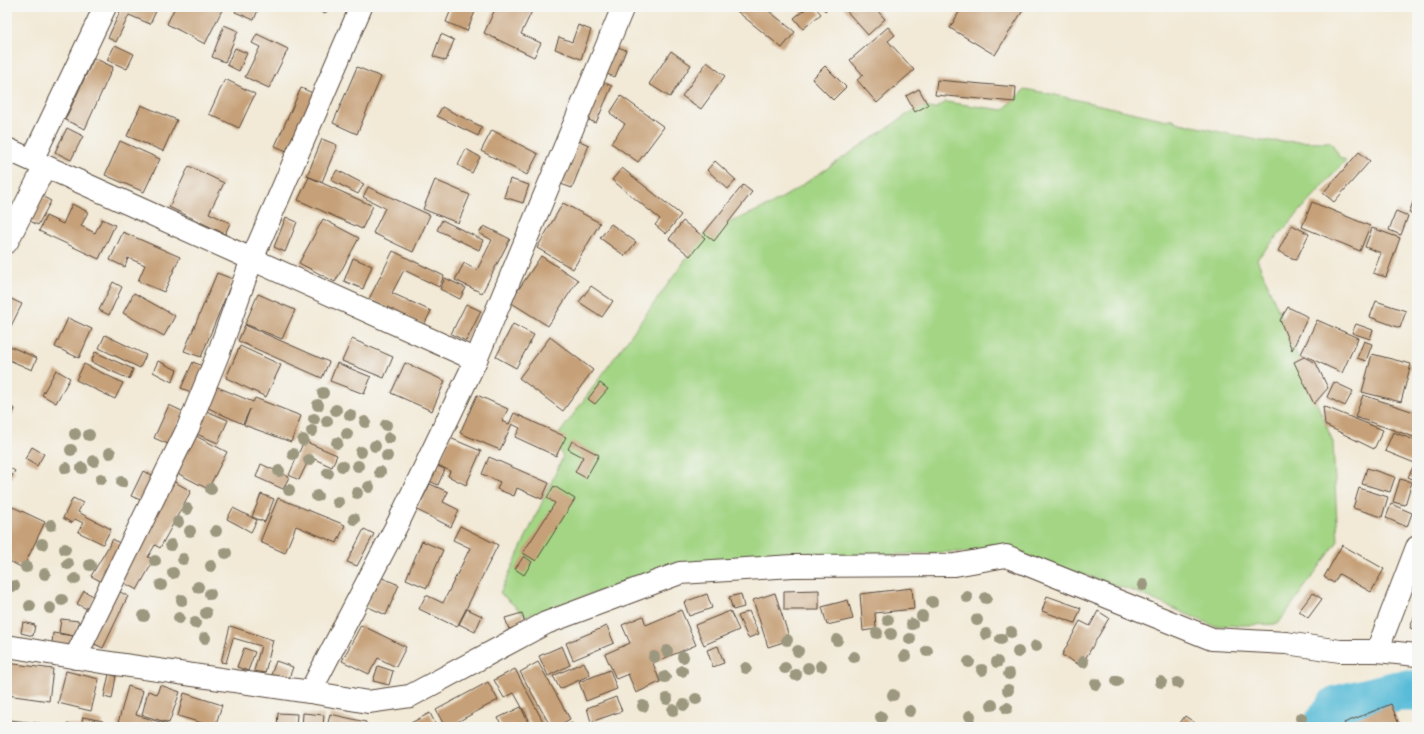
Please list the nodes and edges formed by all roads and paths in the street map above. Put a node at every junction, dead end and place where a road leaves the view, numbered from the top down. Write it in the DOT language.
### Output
graph roads {
  1 [pos="105,7"];
  2 [pos="361,7"];
  3 [pos="622,7"];
  4 [pos="7,149"];
  5 [pos="38,163"];
  6 [pos="7,242"];
  7 [pos="252,259"];
  8 [pos="476,360"];
  9 [pos="1417,547"];
  10 [pos="7,646"];
  11 [pos="1377,651"];
  12 [pos="1417,655"];
  13 [pos="75,658"];
  14 [pos="310,692"];
  1 -- 5 [label="street"];
  2 -- 7 [label="street"];
  3 -- 8 [label="street"];
  4 -- 5 [label="street"];
  5 -- 6 [label="street"];
  5 -- 7 [label="street"];
  7 -- 8 [label="street"];
  7 -- 13 [label="street"];
  8 -- 14 [label="street"];
  9 -- 11 [label="street"];
  10 -- 13 [label="street"];
  11 -- 12 [label="street"];
  11 -- 14 [label="street"];
  13 -- 14 [label="street"];
}
